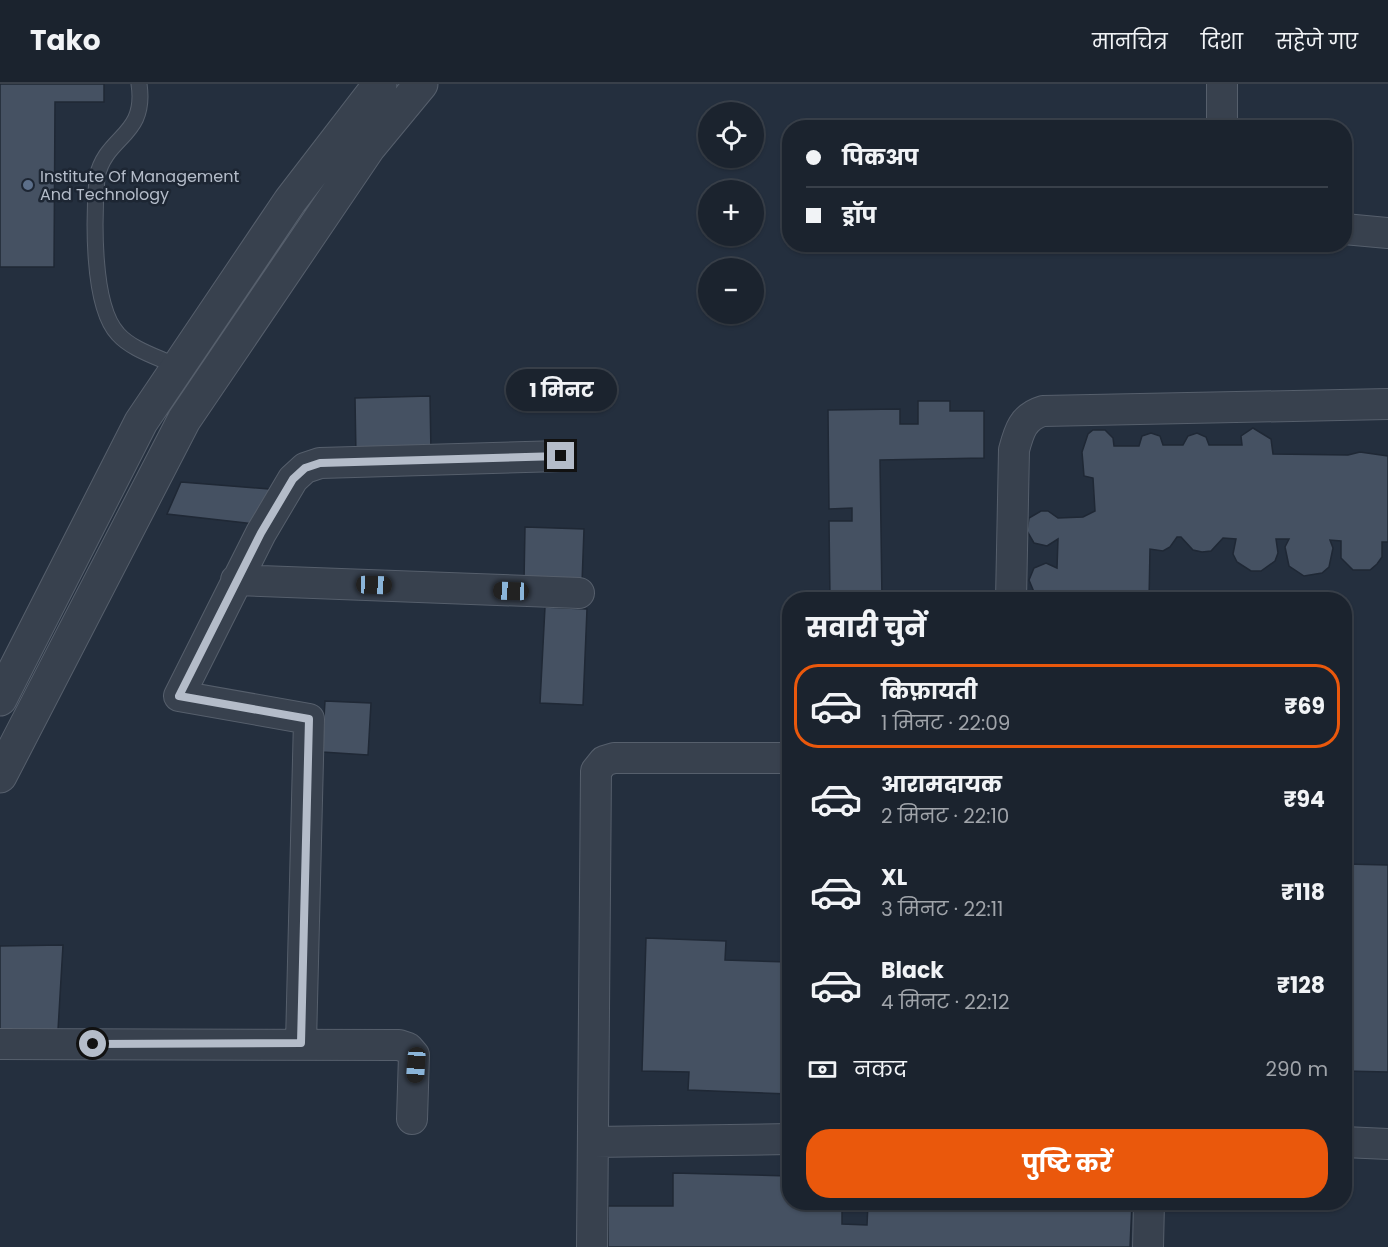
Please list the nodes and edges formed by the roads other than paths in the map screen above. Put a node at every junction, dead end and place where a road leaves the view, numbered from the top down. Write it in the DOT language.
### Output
graph roads {
  1 [pos="139,84"];
  2 [pos="380,84"];
  3 [pos="421,84"];
  4 [pos="1222,84"];
  5 [pos="1222,120"];
  6 [pos="1352,230"];
  7 [pos="1388,233"];
  8 [pos="178,367"];
  9 [pos="208,385"];
  10 [pos="1388,405"];
  11 [pos="561,456"];
  12 [pos="237,580"];
  13 [pos="1011,592"];
  14 [pos="579,593"];
  15 [pos="0,699"];
  16 [pos="782,758"];
  17 [pos="0,776"];
  18 [pos="301,1043"];
  19 [pos="0,1044"];
  20 [pos="412,1119"];
  21 [pos="782,1140"];
  22 [pos="594,1142"];
  23 [pos="1352,1142"];
  24 [pos="1388,1144"];
  25 [pos="1149,1210"];
  26 [pos="592,1247"];
  27 [pos="1148,1247"];
  1 -- 8 [label="lane"];
  2 -- 8 [label="street"];
  3 -- 9 [label="street"];
  4 -- 5 [label="street"];
  6 -- 7 [label="street"];
  8 -- 9 [label="lane"];
  8 -- 15 [label="street"];
  9 -- 17 [label="street"];
  10 -- 13 [label="street"];
  11 -- 12 [label="street"];
  12 -- 14 [label="street"];
  12 -- 18 [label="street"];
  16 -- 22 [label="street"];
  18 -- 19 [label="street"];
  18 -- 20 [label="street"];
  21 -- 22 [label="street"];
  22 -- 26 [label="street"];
  23 -- 24 [label="street"];
  25 -- 27 [label="street"];
}
